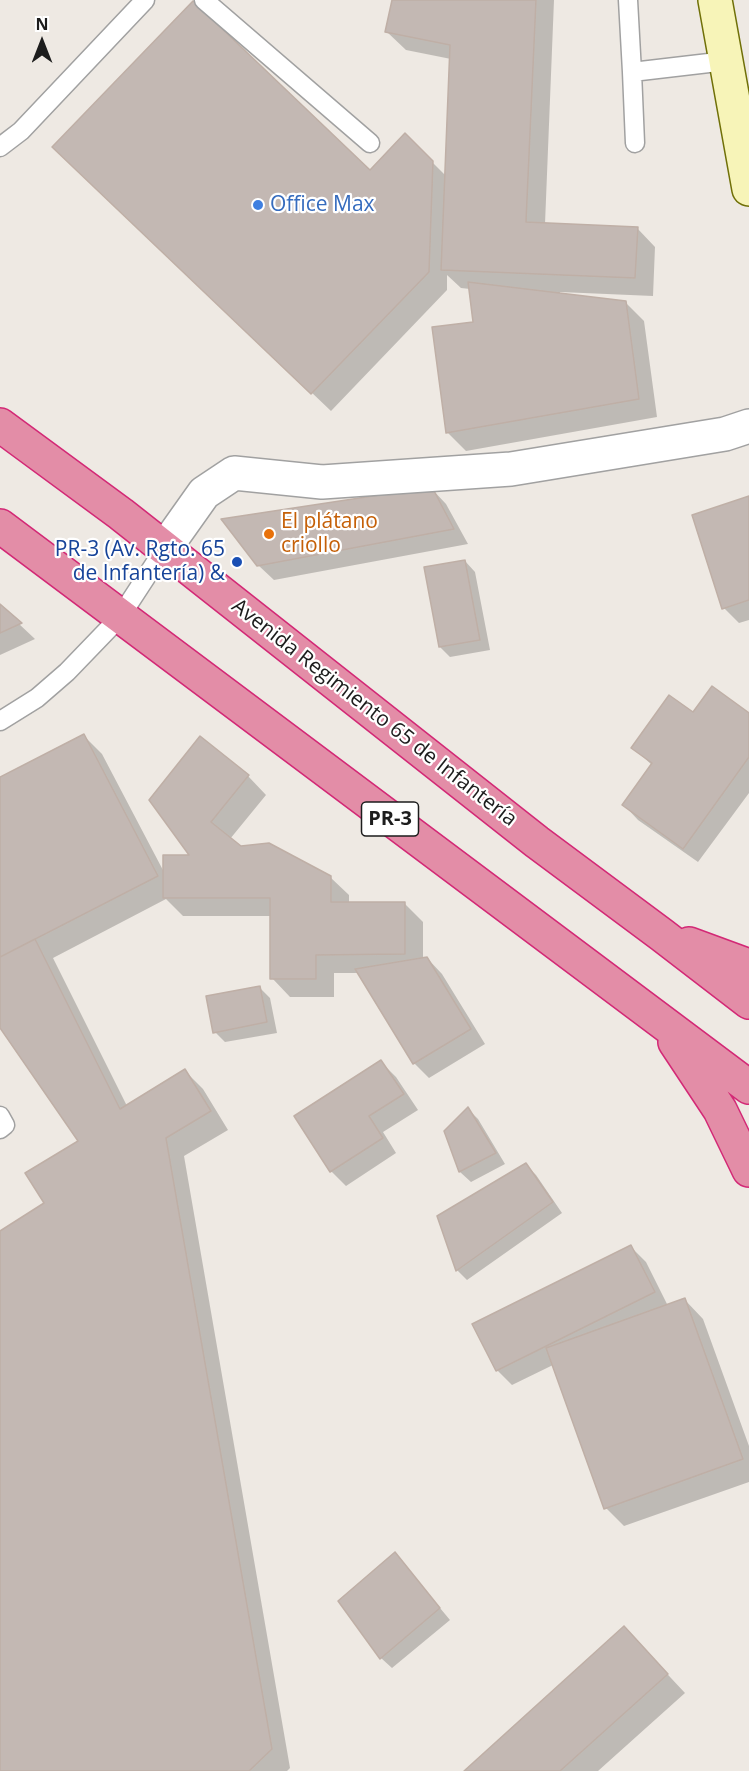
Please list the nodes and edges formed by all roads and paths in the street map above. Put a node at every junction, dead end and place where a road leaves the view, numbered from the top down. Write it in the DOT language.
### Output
graph roads {
  1 [pos="145,0"];
  2 [pos="204,0"];
  3 [pos="628,0"];
  4 [pos="716,0"];
  5 [pos="726,61"];
  6 [pos="632,72"];
  7 [pos="370,143"];
  8 [pos="635,143"];
  9 [pos="0,147"];
  10 [pos="749,189"];
  11 [pos="0,424"];
  12 [pos="749,426"];
  13 [pos="0,526"];
  14 [pos="165,548"];
  15 [pos="120,617"];
  16 [pos="0,721"];
  17 [pos="662,935"];
  18 [pos="749,966"];
  19 [pos="749,1002"];
  20 [pos="661,1020"];
  21 [pos="749,1087"];
  22 [pos="0,1116"];
  23 [pos="0,1129"];
  24 [pos="749,1170"];
  1 -- 9 [label="lane"];
  2 -- 7 [label="lane"];
  3 -- 6 [label="lane"];
  4 -- 5 [label="street"];
  5 -- 6 [label="lane"];
  5 -- 10 [label="street"];
  6 -- 8 [label="lane"];
  11 -- 14 [label="highway, Avenida Regimiento 65 de Infantería"];
  12 -- 14 [label="street"];
  13 -- 15 [label="highway, PR-3"];
  14 -- 15 [label="lane"];
  14 -- 17 [label="highway, Avenida Regimiento 65 de Infantería"];
  15 -- 16 [label="lane"];
  15 -- 20 [label="highway, PR-3"];
  17 -- 18 [label="highway"];
  17 -- 19 [label="highway, Avenida Regimiento 65 de Infantería"];
  20 -- 21 [label="highway, PR-3"];
  20 -- 24 [label="highway"];
  22 -- 23 [label="lane"];
}
